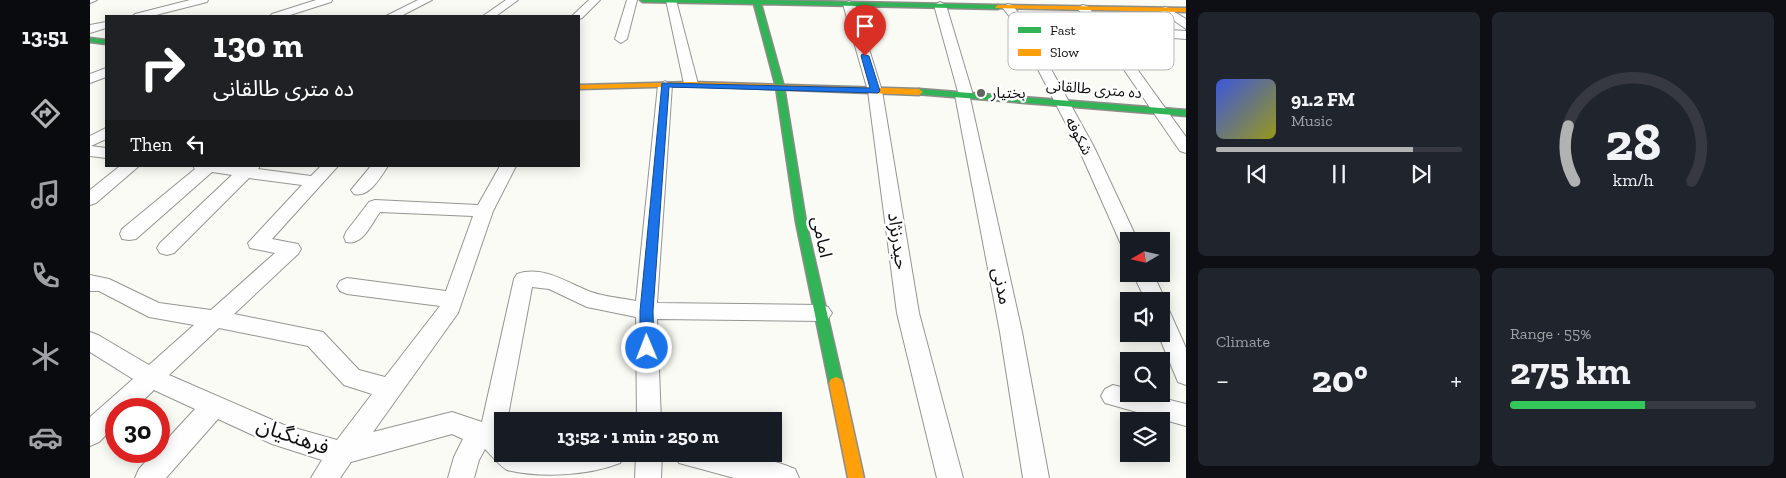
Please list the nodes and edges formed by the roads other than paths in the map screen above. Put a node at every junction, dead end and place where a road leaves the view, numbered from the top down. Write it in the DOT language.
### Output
graph roads {
  1 [pos="203,0"];
  2 [pos="327,0"];
  3 [pos="427,0"];
  4 [pos="513,0"];
  5 [pos="595,0"];
  6 [pos="632,0"];
  7 [pos="643,0"];
  8 [pos="671,0"];
  9 [pos="685,0"];
  10 [pos="757,2"];
  11 [pos="848,4"];
  12 [pos="1003,5"];
  13 [pos="940,6"];
  14 [pos="1083,8"];
  15 [pos="1166,10"];
  16 [pos="1186,10"];
  17 [pos="1087,12"];
  18 [pos="1169,12"];
  19 [pos="143,15"];
  20 [pos="279,15"];
  21 [pos="394,15"];
  22 [pos="490,15"];
  23 [pos="579,15"];
  24 [pos="1174,16"];
  25 [pos="105,25"];
  26 [pos="1186,25"];
  27 [pos="90,29"];
  28 [pos="621,39"];
  29 [pos="90,40"];
  30 [pos="105,42"];
  31 [pos="1044,70"];
  32 [pos="1132,70"];
  33 [pos="105,72"];
  34 [pos="90,79"];
  35 [pos="665,84"];
  36 [pos="691,84"];
  37 [pos="580,87"];
  38 [pos="780,87"];
  39 [pos="876,91"];
  40 [pos="964,95"];
  41 [pos="1060,100"];
  42 [pos="1161,110"];
  43 [pos="1186,113"];
  44 [pos="105,134"];
  45 [pos="90,142"];
  46 [pos="1186,148"];
  47 [pos="90,151"];
  48 [pos="105,153"];
  49 [pos="130,167"];
  50 [pos="205,167"];
  51 [pos="329,167"];
  52 [pos="379,167"];
  53 [pos="507,167"];
  54 [pos="249,169"];
  55 [pos="315,182"];
  56 [pos="360,190"];
  57 [pos="90,199"];
  58 [pos="484,211"];
  59 [pos="1124,232"];
  60 [pos="129,234"];
  61 [pos="353,237"];
  62 [pos="167,248"];
  63 [pos="90,283"];
  64 [pos="347,286"];
  65 [pos="453,300"];
  66 [pos="646,311"];
  67 [pos="821,313"];
  68 [pos="214,319"];
  69 [pos="1170,336"];
  70 [pos="90,341"];
  71 [pos="1186,375"];
  72 [pos="149,377"];
  73 [pos="389,389"];
  74 [pos="1113,396"];
  75 [pos="127,398"];
  76 [pos="214,406"];
  77 [pos="500,412"];
  78 [pos="649,412"];
  79 [pos="1186,415"];
  80 [pos="105,420"];
  81 [pos="90,434"];
  82 [pos="494,443"];
  83 [pos="494,444"];
  84 [pos="341,453"];
  85 [pos="514,462"];
  86 [pos="579,462"];
  87 [pos="649,462"];
  88 [pos="721,462"];
  89 [pos="148,478"];
  90 [pos="324,478"];
  91 [pos="461,478"];
  92 [pos="648,478"];
  93 [pos="786,478"];
  94 [pos="856,478"];
  95 [pos="950,478"];
  96 [pos="1036,478"];
  1 -- 19 [label="street"];
  2 -- 20 [label="street"];
  3 -- 21 [label="street"];
  4 -- 22 [label="street"];
  5 -- 23 [label="street"];
  6 -- 28 [label="street"];
  7 -- 8 [label="street"];
  8 -- 9 [label="street"];
  8 -- 36 [label="street"];
  9 -- 10 [label="street"];
  10 -- 11 [label="street"];
  10 -- 38 [label="street, امامی"];
  11 -- 13 [label="street"];
  11 -- 39 [label="street, حیدرنژاد"];
  12 -- 13 [label="street"];
  12 -- 14 [label="street"];
  13 -- 40 [label="street, مدنی"];
  14 -- 15 [label="street"];
  14 -- 17 [label="street"];
  15 -- 16 [label="street"];
  15 -- 18 [label="street"];
  24 -- 26 [label="street"];
  25 -- 27 [label="street"];
  29 -- 30 [label="street"];
  31 -- 41 [label="street, شکوفه"];
  32 -- 42 [label="street"];
  33 -- 34 [label="street"];
  35 -- 36 [label="street, ده متری طالقانی"];
  35 -- 37 [label="street, ده متری طالقانی"];
  35 -- 66 [label="street"];
  36 -- 38 [label="street, ده متری طالقانی"];
  38 -- 39 [label="street, ده متری طالقانی"];
  38 -- 67 [label="street, امامی"];
  39 -- 40 [label="street, ده متری طالقانی"];
  39 -- 95 [label="street, حیدرنژاد"];
  40 -- 41 [label="street, ده متری طالقانی"];
  40 -- 96 [label="street, مدنی"];
  41 -- 42 [label="street, ده متری طالقانی"];
  41 -- 59 [label="street, شکوفه"];
  42 -- 43 [label="street, ده متری طالقانی"];
  42 -- 46 [label="street"];
  44 -- 45 [label="street"];
  47 -- 48 [label="street"];
  49 -- 57 [label="street"];
  50 -- 54 [label="street"];
  50 -- 60 [label="street"];
  51 -- 55 [label="street"];
  52 -- 56 [label="street"];
  53 -- 58 [label="street"];
  54 -- 55 [label="street"];
  54 -- 62 [label="street"];
  55 -- 68 [label="street"];
  58 -- 61 [label="street"];
  58 -- 65 [label="street"];
  63 -- 68 [label="street"];
  64 -- 65 [label="street"];
  65 -- 73 [label="street"];
  66 -- 67 [label="street"];
  66 -- 77 [label="street"];
  66 -- 78 [label="street"];
  67 -- 94 [label="street, امامی"];
  68 -- 72 [label="street"];
  68 -- 73 [label="street"];
  69 -- 71 [label="street"];
  70 -- 72 [label="street, فرهنگیان"];
  72 -- 75 [label="street"];
  72 -- 76 [label="street, فرهنگیان"];
  73 -- 84 [label="street"];
  74 -- 79 [label="street"];
  76 -- 84 [label="street, فرهنگیان"];
  76 -- 89 [label="street"];
  80 -- 81 [label="street"];
  82 -- 84 [label="street, فرهنگیان"];
  83 -- 91 [label="street"];
  84 -- 90 [label="street"];
  85 -- 86 [label="street, فرهنگیان"];
  87 -- 92 [label="street"];
  88 -- 93 [label="street"];
}
